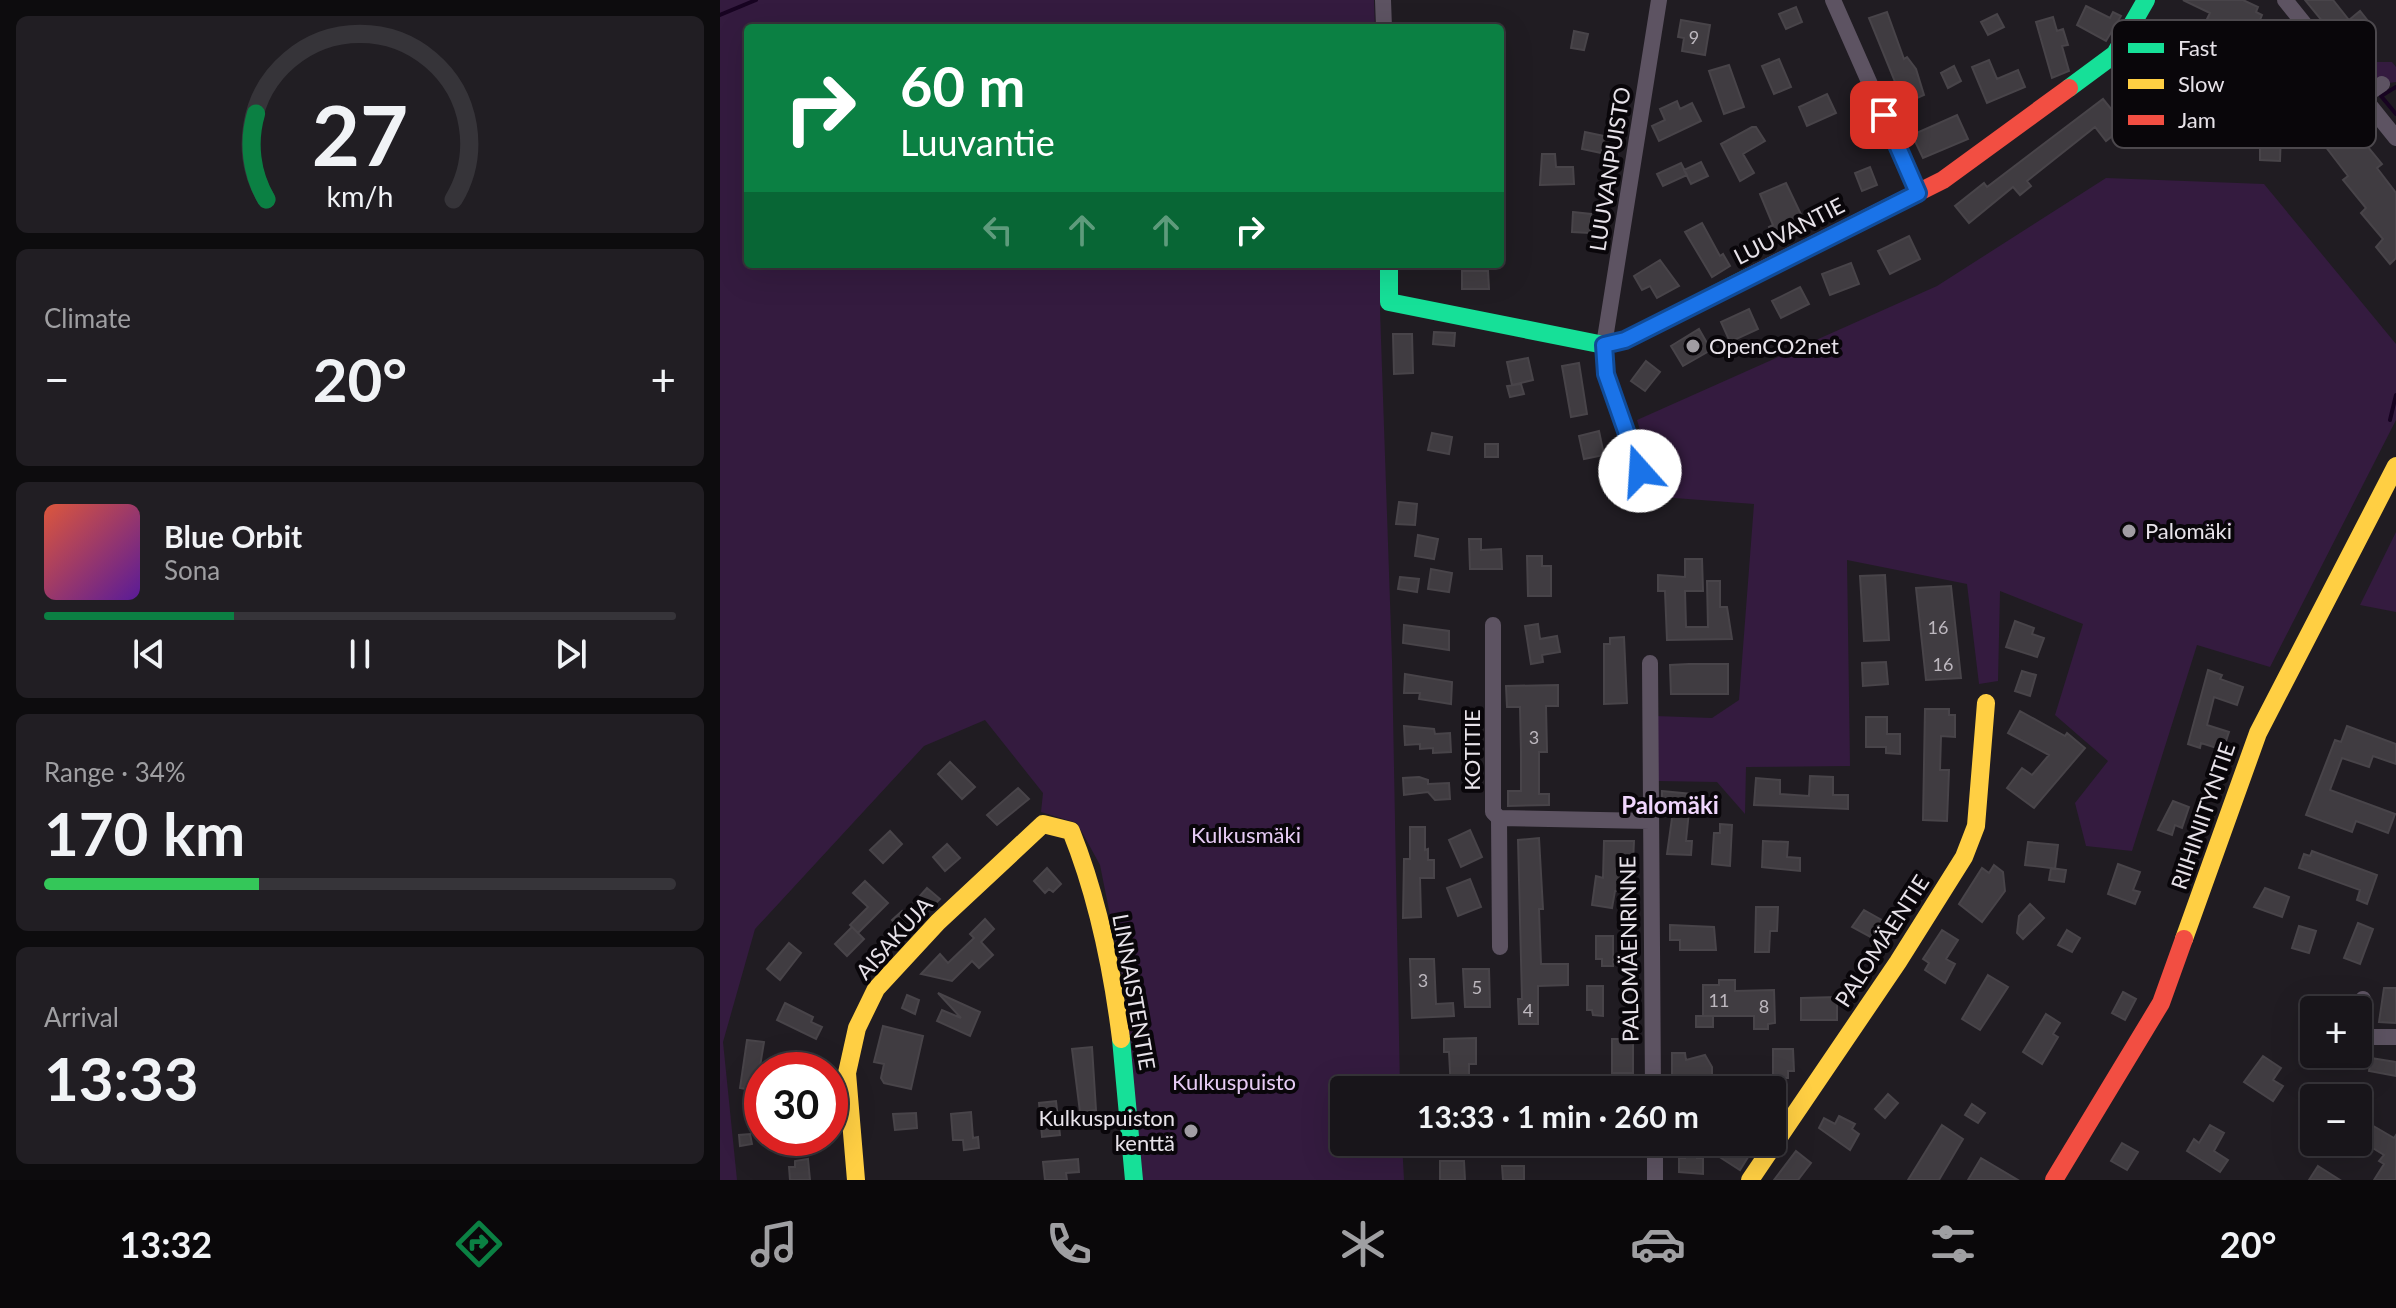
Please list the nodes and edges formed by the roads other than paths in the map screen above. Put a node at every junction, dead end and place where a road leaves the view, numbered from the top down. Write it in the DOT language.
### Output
graph roads {
  1 [pos="1383,0"];
  2 [pos="1659,0"];
  3 [pos="1833,0"];
  4 [pos="2146,0"];
  5 [pos="2285,0"];
  6 [pos="2135,20"];
  7 [pos="2301,20"];
  8 [pos="1384,24"];
  9 [pos="2112,56"];
  10 [pos="2382,84"];
  11 [pos="2376,88"];
  12 [pos="2376,113"];
  13 [pos="2396,138"];
  14 [pos="1918,193"];
  15 [pos="1389,268"];
  16 [pos="1604,345"];
  17 [pos="2396,466"];
  18 [pos="1640,471"];
  19 [pos="1493,625"];
  20 [pos="1650,663"];
  21 [pos="1986,703"];
  22 [pos="1499,818"];
  23 [pos="1650,821"];
  24 [pos="1057,826"];
  25 [pos="1500,947"];
  26 [pos="2372,1037"];
  27 [pos="2396,1037"];
  28 [pos="1653,1076"];
  29 [pos="1655,1156"];
  30 [pos="856,1180"];
  31 [pos="1134,1180"];
  32 [pos="1655,1180"];
  33 [pos="1750,1180"];
  34 [pos="2054,1180"];
  1 -- 8 [label="street"];
  2 -- 16 [label="street, LUUVANPUISTO"];
  3 -- 14 [label="street"];
  4 -- 6 [label="street, LUUVANTIE"];
  5 -- 7 [label="street"];
  9 -- 14 [label="street, LUUVANTIE"];
  10 -- 11 [label="street"];
  12 -- 13 [label="street"];
  14 -- 16 [label="street, LUUVANTIE"];
  15 -- 16 [label="street"];
  16 -- 18 [label="street, LUUVANPUISTO"];
  17 -- 34 [label="street, RIIHINIITYNTIE"];
  19 -- 22 [label="street, KOTITIE"];
  20 -- 23 [label="street, PALOMÄENRINNE"];
  21 -- 33 [label="street, PALOMÄENTIE"];
  22 -- 23 [label="street, KOTITIE"];
  22 -- 25 [label="street"];
  23 -- 28 [label="street, PALOMÄENRINNE"];
  24 -- 30 [label="street, AISAKUJA"];
  24 -- 31 [label="street, LINNAISTENTIE"];
  26 -- 27 [label="street"];
  29 -- 32 [label="street"];
}
